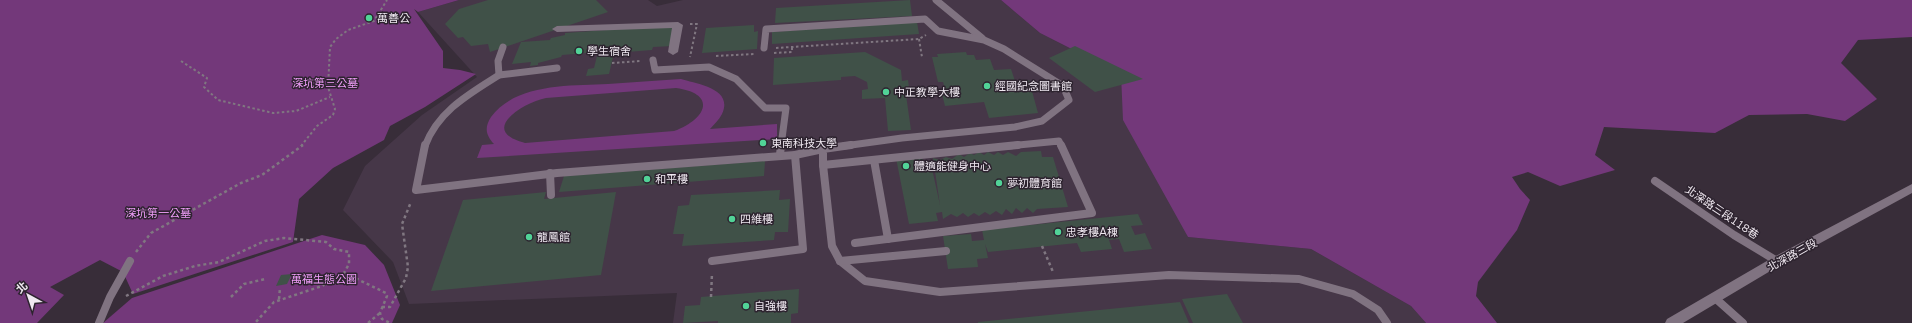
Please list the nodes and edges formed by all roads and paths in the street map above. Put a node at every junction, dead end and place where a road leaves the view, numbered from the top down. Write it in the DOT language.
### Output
graph roads {
  1 [pos="387,0"];
  2 [pos="936,0"];
  3 [pos="697,24"];
  4 [pos="557,29"];
  5 [pos="938,31"];
  6 [pos="919,39"];
  7 [pos="984,40"];
  8 [pos="503,47"];
  9 [pos="792,47"];
  10 [pos="761,51"];
  11 [pos="673,52"];
  12 [pos="773,53"];
  13 [pos="712,56"];
  14 [pos="697,57"];
  15 [pos="922,57"];
  16 [pos="653,60"];
  17 [pos="181,62"];
  18 [pos="612,63"];
  19 [pos="558,68"];
  20 [pos="499,75"];
  21 [pos="330,97"];
  22 [pos="823,149"];
  23 [pos="794,155"];
  24 [pos="780,156"];
  25 [pos="874,160"];
  26 [pos="823,165"];
  27 [pos="550,173"];
  28 [pos="1655,181"];
  29 [pos="1912,188"];
  30 [pos="416,190"];
  31 [pos="551,195"];
  32 [pos="888,239"];
  33 [pos="855,243"];
  34 [pos="1042,246"];
  35 [pos="946,251"];
  36 [pos="130,261"];
  37 [pos="712,261"];
  38 [pos="840,261"];
  39 [pos="1777,261"];
  40 [pos="342,275"];
  41 [pos="307,277"];
  42 [pos="338,278"];
  43 [pos="1056,278"];
  44 [pos="265,279"];
  45 [pos="280,288"];
  46 [pos="230,297"];
  47 [pos="1715,298"];
  48 [pos="278,300"];
  49 [pos="107,304"];
  50 [pos="382,307"];
  51 [pos="380,312"];
  52 [pos="99,323"];
  53 [pos="255,323"];
  54 [pos="368,323"];
  55 [pos="390,323"];
  56 [pos="1387,323"];
  57 [pos="1672,323"];
  58 [pos="1743,323"];
  1 -- 21 [label="path"];
  2 -- 7 [label="lane"];
  3 -- 14 [label="path"];
  4 -- 11 [label="main road"];
  5 -- 6 [label="path"];
  5 -- 7 [label="lane"];
  5 -- 10 [label="lane"];
  6 -- 9 [label="path"];
  6 -- 15 [label="path"];
  7 -- 22 [label="lane"];
  8 -- 20 [label="lane"];
  9 -- 10 [label="path"];
  9 -- 12 [label="path"];
  10 -- 13 [label="path"];
  16 -- 18 [label="path"];
  16 -- 24 [label="lane"];
  17 -- 21 [label="path"];
  19 -- 20 [label="lane"];
  20 -- 30 [label="lane"];
  21 -- 36 [label="path"];
  22 -- 23 [label="lane"];
  22 -- 26 [label="lane"];
  23 -- 24 [label="lane"];
  23 -- 37 [label="lane"];
  24 -- 27 [label="lane"];
  25 -- 26 [label="lane"];
  25 -- 32 [label="lane"];
  25 -- 32 [label="lane"];
  26 -- 38 [label="lane"];
  27 -- 30 [label="lane"];
  27 -- 31 [label="lane"];
  28 -- 39 [label="lane, 北深路三段118巷"];
  29 -- 39 [label="main road, 北深路三段"];
  30 -- 50 [label="path"];
  32 -- 33 [label="lane"];
  34 -- 43 [label="path"];
  35 -- 38 [label="lane"];
  36 -- 49 [label="lane"];
  38 -- 56 [label="lane"];
  39 -- 47 [label="main road, 北深路三段"];
  40 -- 41 [label="path"];
  40 -- 42 [label="path"];
  40 -- 49 [label="path"];
  42 -- 48 [label="path"];
  42 -- 50 [label="path"];
  44 -- 46 [label="path"];
  45 -- 48 [label="path"];
  47 -- 57 [label="main road, 北深路三段"];
  47 -- 58 [label="lane"];
  48 -- 53 [label="path"];
  49 -- 52 [label="lane"];
  50 -- 51 [label="path"];
  51 -- 54 [label="path"];
  51 -- 55 [label="path"];
}
